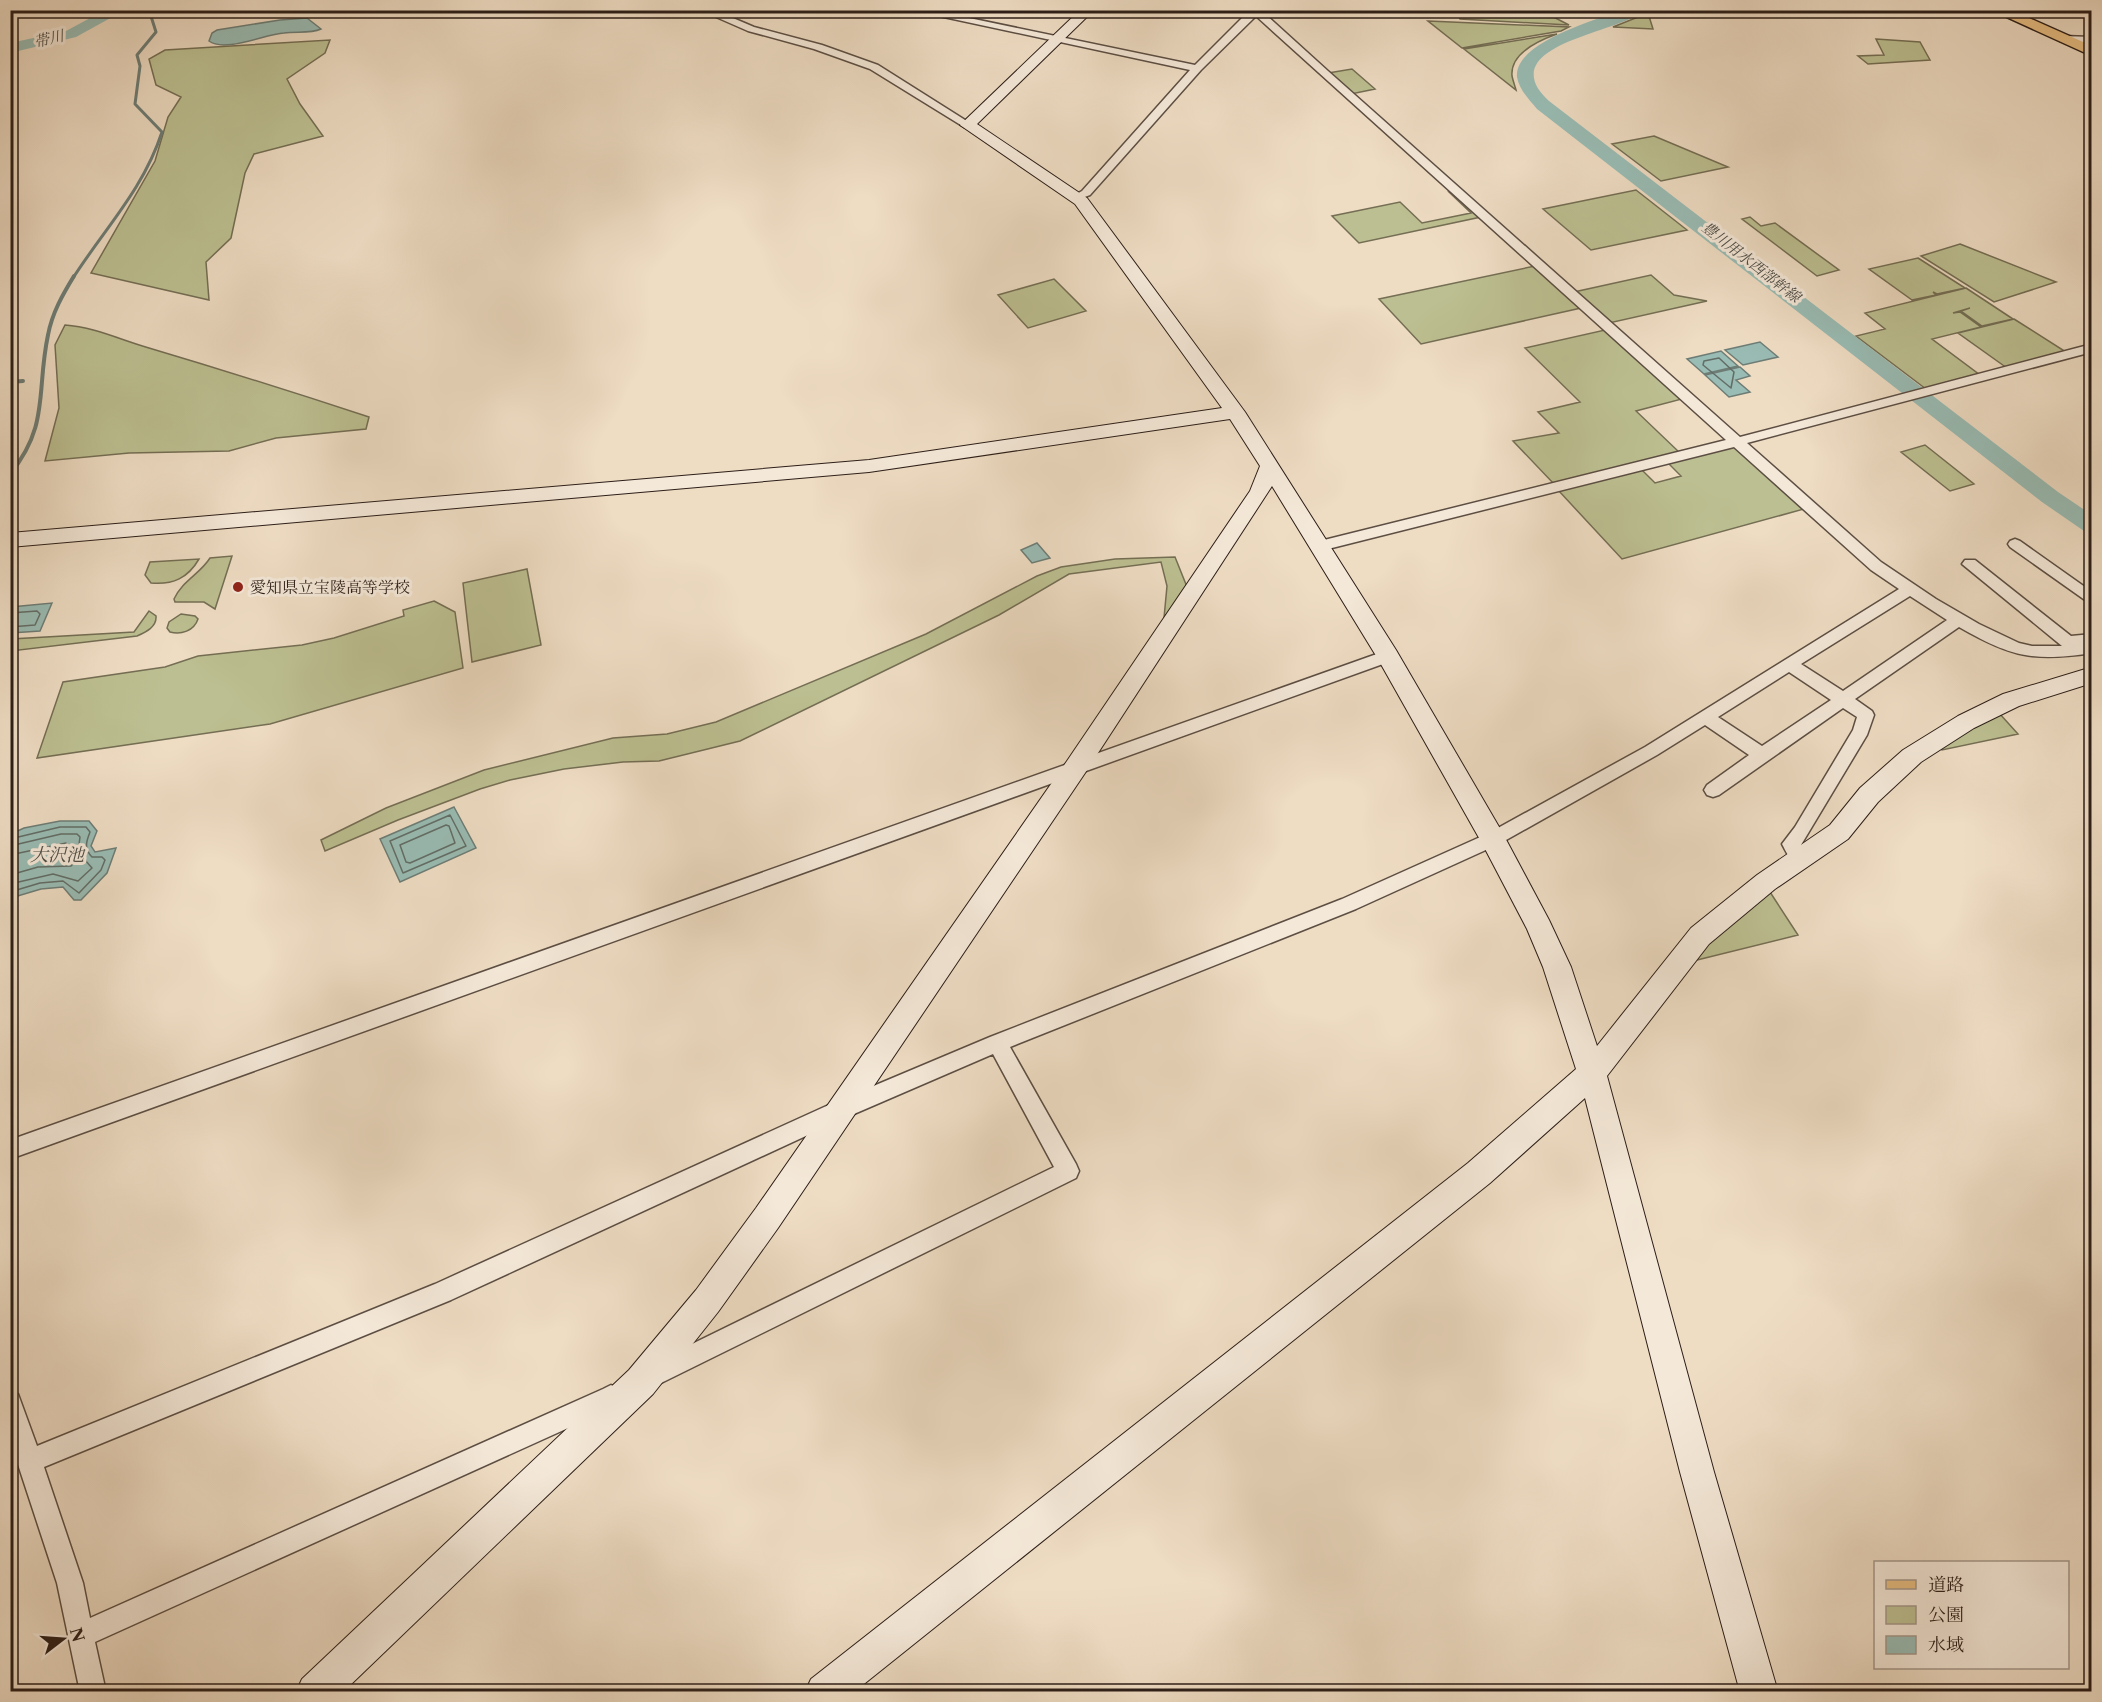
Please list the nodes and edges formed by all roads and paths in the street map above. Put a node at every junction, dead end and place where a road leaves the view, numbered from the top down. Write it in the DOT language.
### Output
graph roads {
  1 [pos="704,10"];
  2 [pos="915,10"];
  3 [pos="1089,10"];
  4 [pos="1257,10"];
  5 [pos="1998,10"];
  6 [pos="2063,39"];
  7 [pos="2091,40"];
  8 [pos="1059,41"];
  9 [pos="2091,52"];
  10 [pos="1197,68"];
  11 [pos="968,125"];
  12 [pos="1077,197"];
  13 [pos="2091,348"];
  14 [pos="1235,411"];
  15 [pos="1735,442"];
  16 [pos="1270,466"];
  17 [pos="10,540"];
  18 [pos="2015,544"];
  19 [pos="1320,546"];
  20 [pos="1970,564"];
  21 [pos="1910,589"];
  22 [pos="2091,600"];
  23 [pos="1960,619"];
  24 [pos="2091,638"];
  25 [pos="2091,647"];
  26 [pos="1388,656"];
  27 [pos="1789,664"];
  28 [pos="2091,675"];
  29 [pos="1845,700"];
  30 [pos="1705,717"];
  31 [pos="1762,755"];
  32 [pos="1076,767"];
  33 [pos="1713,790"];
  34 [pos="1493,839"];
  35 [pos="1801,860"];
  36 [pos="997,1043"];
  37 [pos="1591,1074"];
  38 [pos="840,1110"];
  39 [pos="10,1150"];
  40 [pos="640,1382"];
  41 [pos="10,1402"];
  42 [pos="29,1461"];
  43 [pos="82,1635"];
  44 [pos="93,1692"];
  45 [pos="315,1692"];
  46 [pos="824,1692"];
  47 [pos="1759,1692"];
  1 -- 11 [label="street"];
  2 -- 8 [label="street"];
  3 -- 8 [label="street"];
  4 -- 10 [label="street"];
  4 -- 15 [label="street"];
  5 -- 6 [label="main road"];
  6 -- 7 [label="street"];
  6 -- 9 [label="main road"];
  8 -- 10 [label="street"];
  8 -- 11 [label="street"];
  10 -- 12 [label="street"];
  11 -- 12 [label="street"];
  12 -- 14 [label="street"];
  13 -- 15 [label="street"];
  14 -- 16 [label="street"];
  14 -- 17 [label="street"];
  15 -- 19 [label="street"];
  15 -- 21 [label="street"];
  16 -- 19 [label="street"];
  16 -- 32 [label="street"];
  18 -- 22 [label="street"];
  19 -- 26 [label="street"];
  20 -- 24 [label="street"];
  21 -- 23 [label="street"];
  21 -- 27 [label="street"];
  23 -- 25 [label="street"];
  23 -- 29 [label="street"];
  26 -- 32 [label="street"];
  26 -- 34 [label="street"];
  27 -- 29 [label="street"];
  27 -- 30 [label="street"];
  28 -- 35 [label="street"];
  29 -- 31 [label="street"];
  29 -- 35 [label="street"];
  30 -- 31 [label="street"];
  30 -- 34 [label="street"];
  31 -- 33 [label="street"];
  32 -- 38 [label="street"];
  32 -- 39 [label="street"];
  34 -- 36 [label="street"];
  34 -- 37 [label="street"];
  35 -- 37 [label="street"];
  36 -- 38 [label="street"];
  36 -- 40 [label="street"];
  37 -- 46 [label="street"];
  37 -- 47 [label="street"];
  38 -- 40 [label="street"];
  38 -- 42 [label="street"];
  40 -- 43 [label="street"];
  40 -- 45 [label="street"];
  41 -- 42 [label="street"];
  42 -- 43 [label="street"];
  43 -- 44 [label="street"];
}
